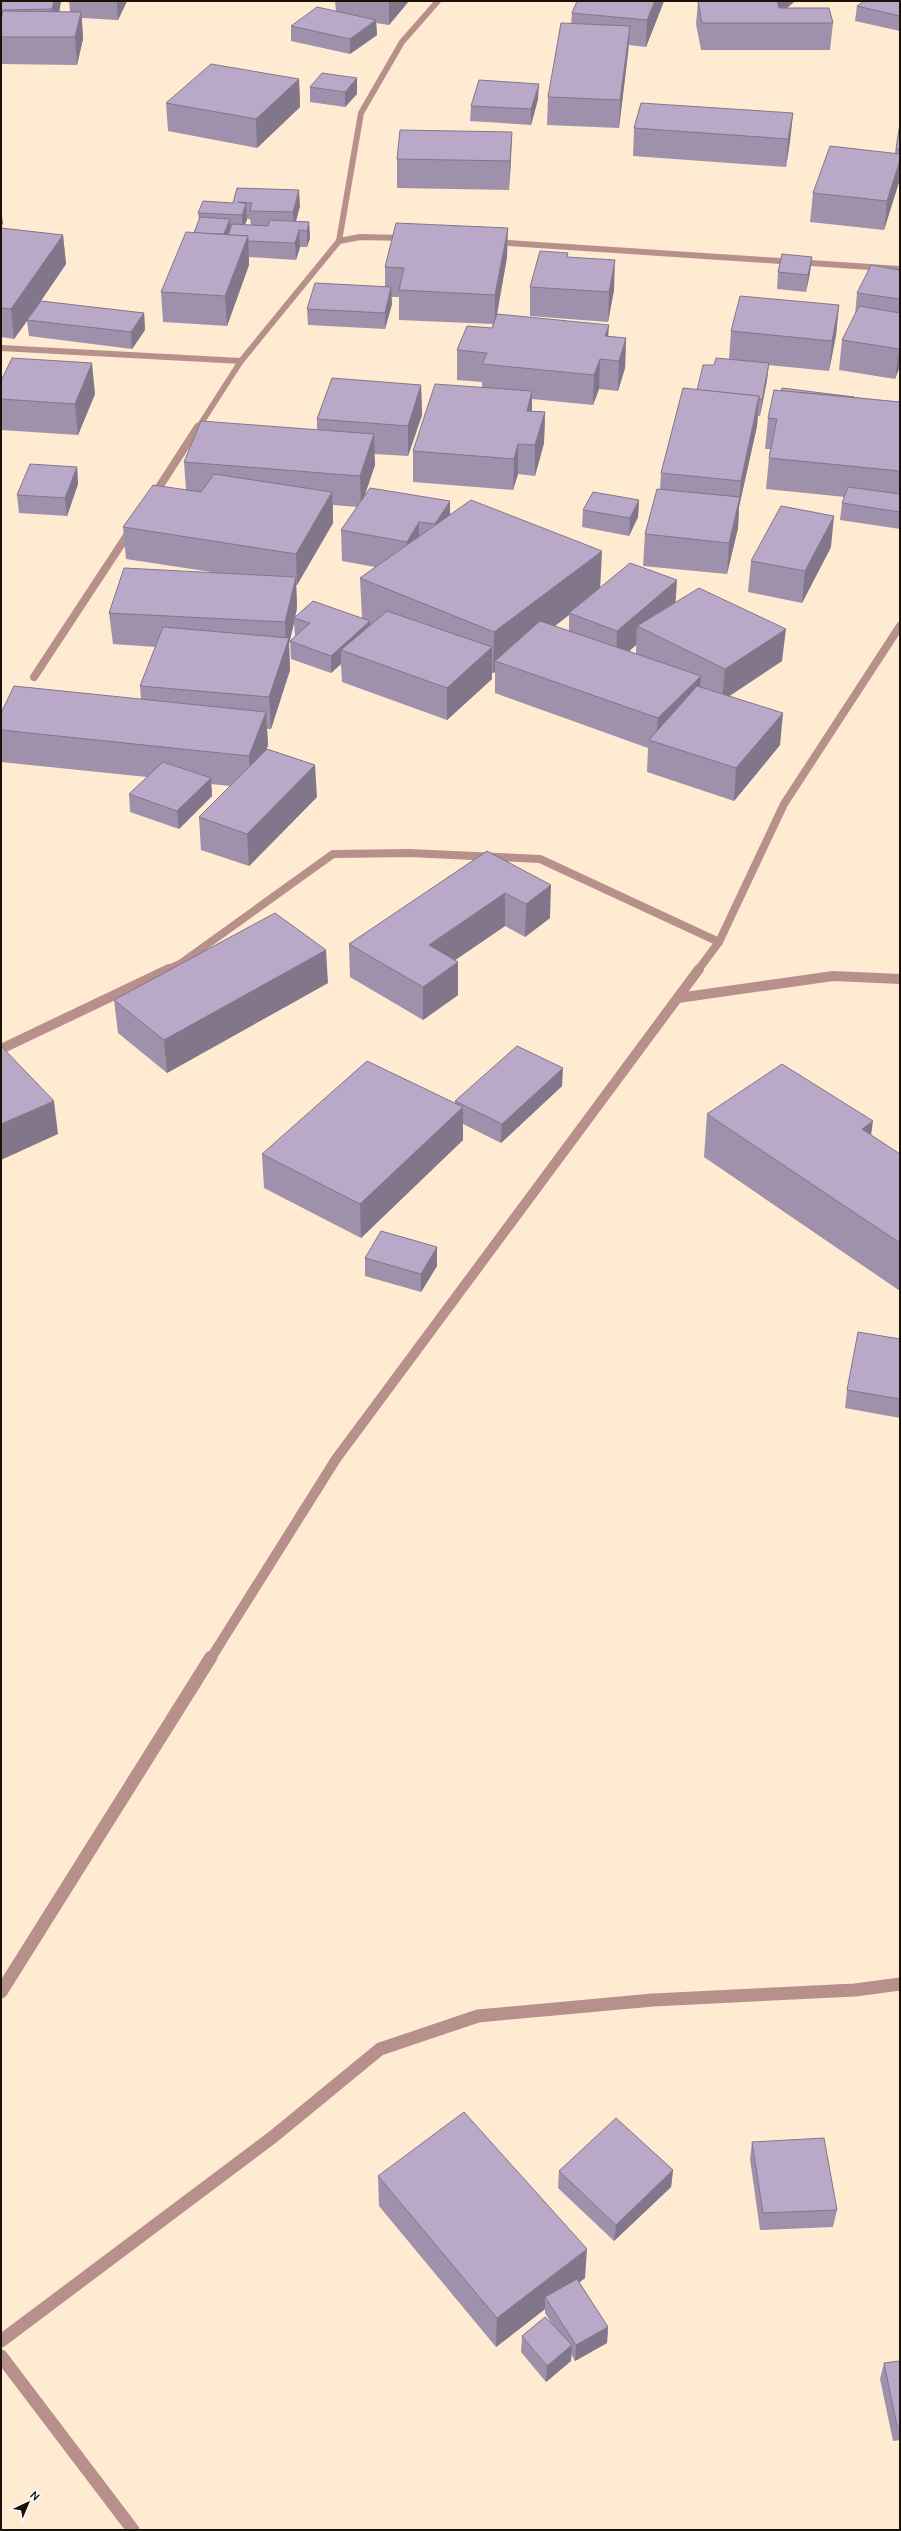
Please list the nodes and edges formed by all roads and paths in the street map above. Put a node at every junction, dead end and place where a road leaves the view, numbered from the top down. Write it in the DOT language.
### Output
graph roads {
  1 [pos="438,1"];
  2 [pos="415,238"];
  3 [pos="339,241"];
  4 [pos="485,242"];
  5 [pos="900,269"];
  6 [pos="1,348"];
  7 [pos="241,362"];
  8 [pos="146,506"];
  9 [pos="138,519"];
  10 [pos="900,626"];
  11 [pos="34,676"];
  12 [pos="719,942"];
  13 [pos="900,979"];
  14 [pos="678,998"];
  15 [pos="1,1049"];
  16 [pos="900,1984"];
  17 [pos="1,1992"];
  18 [pos="1,2340"];
  19 [pos="1,2356"];
  20 [pos="133,2530"];
  1 -- 3 [label="street"];
  2 -- 3 [label="street"];
  3 -- 7 [label="street"];
  4 -- 5 [label="street"];
  6 -- 7 [label="street"];
  7 -- 8 [label="street"];
  9 -- 11 [label="street"];
  10 -- 12 [label="street"];
  12 -- 14 [label="street"];
  12 -- 15 [label="street"];
  13 -- 14 [label="street"];
  14 -- 17 [label="street"];
  16 -- 18 [label="street"];
  19 -- 20 [label="street"];
}
